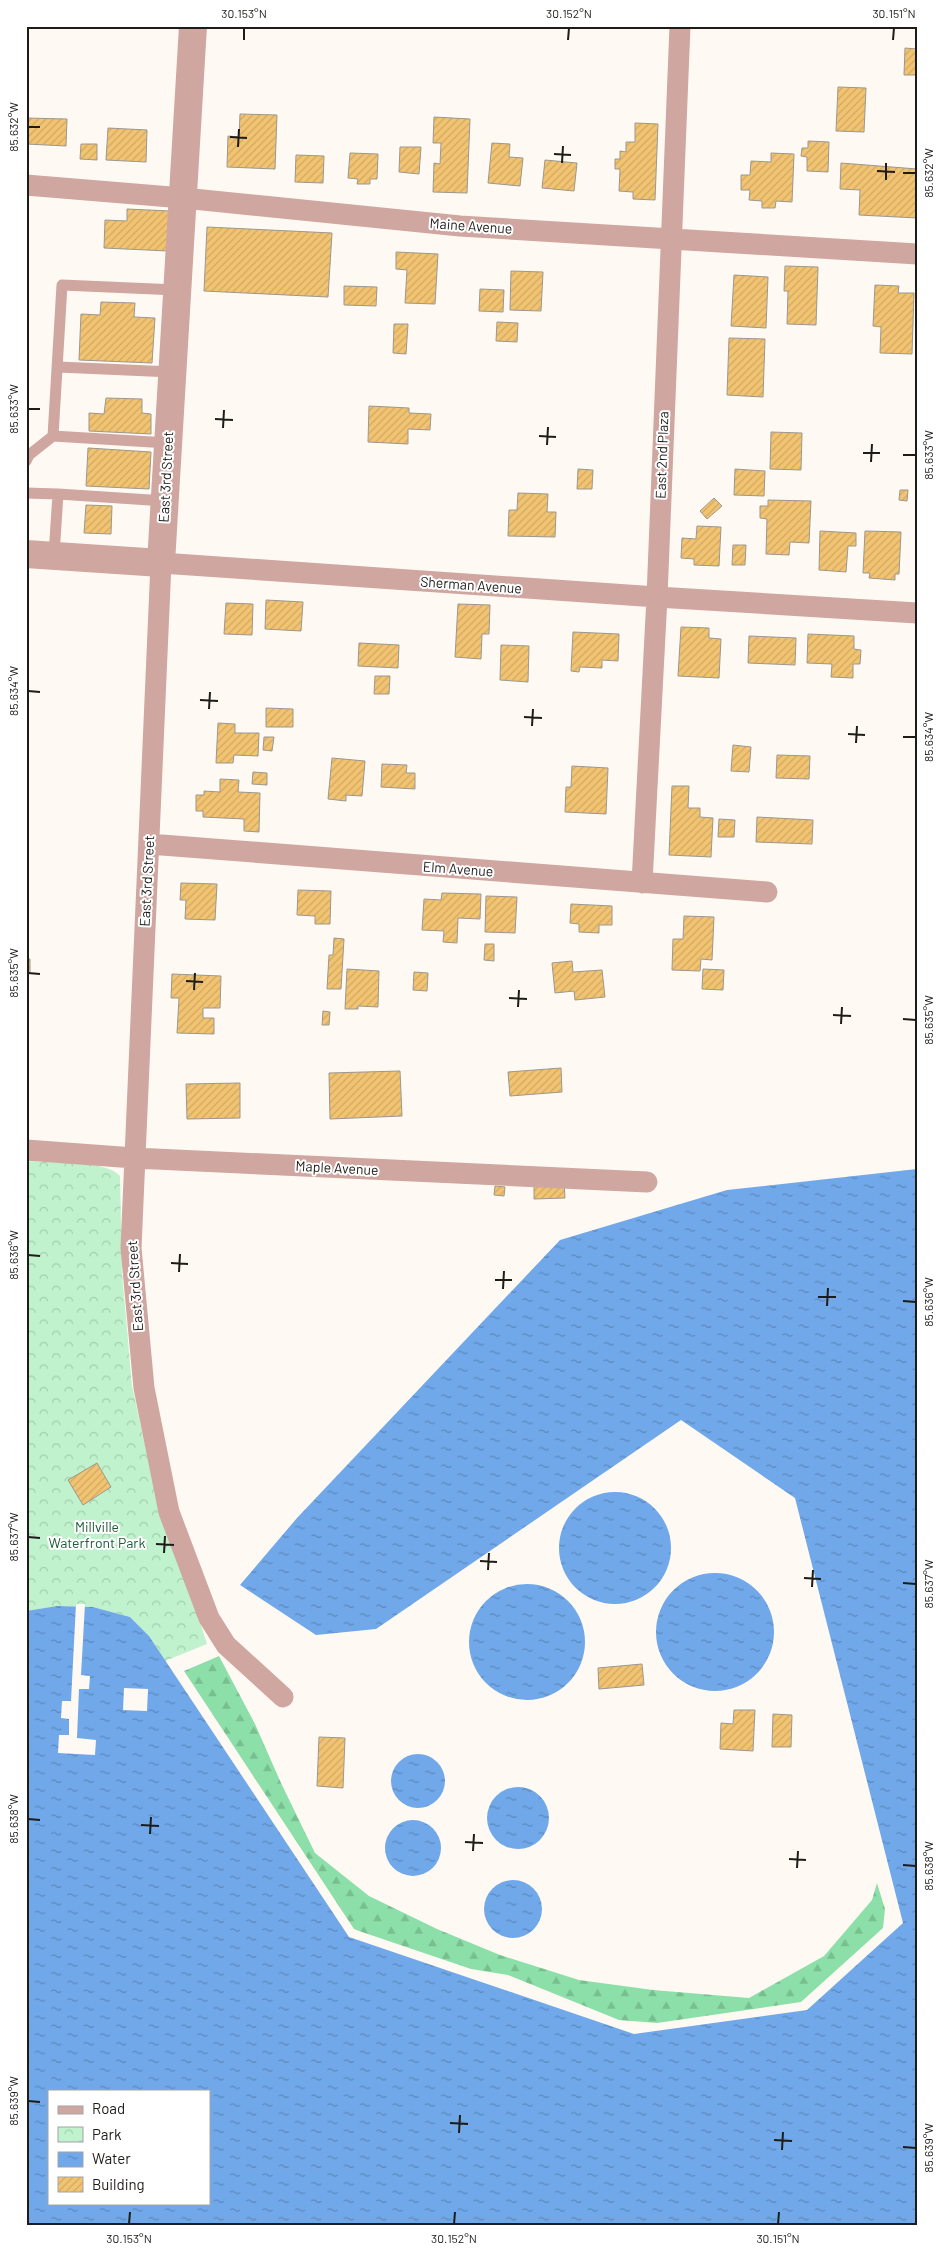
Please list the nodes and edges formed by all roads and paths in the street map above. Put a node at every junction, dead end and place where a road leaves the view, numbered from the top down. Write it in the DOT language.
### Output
graph roads {
  1 [pos="193,26"];
  2 [pos="680,26"];
  3 [pos="26,185"];
  4 [pos="183,198"];
  5 [pos="670,239"];
  6 [pos="917,254"];
  7 [pos="177,290"];
  8 [pos="58,367"];
  9 [pos="172,372"];
  10 [pos="53,436"];
  11 [pos="168,443"];
  12 [pos="26,461"];
  13 [pos="26,493"];
  14 [pos="58,494"];
  15 [pos="165,501"];
  16 [pos="26,554"];
  17 [pos="54,557"];
  18 [pos="161,563"];
  19 [pos="657,598"];
  20 [pos="917,613"];
  21 [pos="149,844"];
  22 [pos="642,883"];
  23 [pos="766,892"];
  24 [pos="26,1150"];
  25 [pos="134,1158"];
  26 [pos="647,1182"];
  27 [pos="283,1697"];
  1 -- 4 [label="street, East 3rd Street"];
  2 -- 5 [label="street, East 2nd Plaza"];
  3 -- 4 [label="street, Maine Avenue"];
  4 -- 5 [label="street, Maine Avenue"];
  4 -- 7 [label="street, East 3rd Street"];
  5 -- 6 [label="street, Maine Avenue"];
  5 -- 19 [label="street, East 2nd Plaza"];
  7 -- 8 [label="lane"];
  7 -- 9 [label="street, East 3rd Street"];
  8 -- 9 [label="lane"];
  8 -- 10 [label="lane"];
  9 -- 11 [label="street, East 3rd Street"];
  10 -- 11 [label="lane"];
  10 -- 12 [label="lane"];
  11 -- 15 [label="street, East 3rd Street"];
  13 -- 14 [label="lane"];
  14 -- 15 [label="lane"];
  14 -- 17 [label="lane"];
  15 -- 18 [label="street, East 3rd Street"];
  16 -- 17 [label="street, Sherman Avenue"];
  17 -- 18 [label="street, Sherman Avenue"];
  18 -- 19 [label="street, Sherman Avenue"];
  18 -- 21 [label="street, East 3rd Street"];
  19 -- 20 [label="street, Sherman Avenue"];
  19 -- 22 [label="street, East 2nd Plaza"];
  21 -- 22 [label="street, Elm Avenue"];
  21 -- 25 [label="street, East 3rd Street"];
  22 -- 23 [label="street, Elm Avenue"];
  24 -- 25 [label="street, Maple Avenue"];
  25 -- 26 [label="street, Maple Avenue"];
  25 -- 27 [label="street, East 3rd Street"];
}
